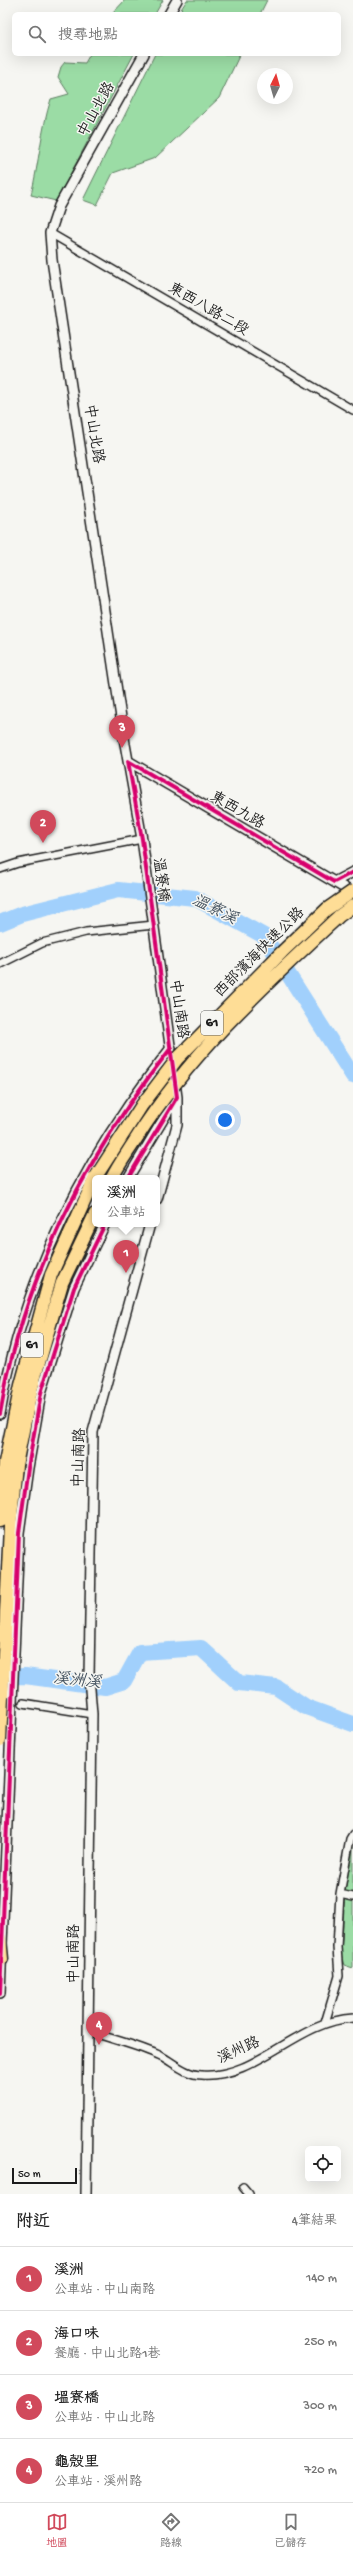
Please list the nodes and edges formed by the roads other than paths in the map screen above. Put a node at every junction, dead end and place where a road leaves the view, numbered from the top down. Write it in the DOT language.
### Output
graph roads {
  1 [pos="177,0"];
  2 [pos="169,12"];
  3 [pos="143,56"];
  4 [pos="50,233"];
  5 [pos="353,410"];
  6 [pos="128,761"];
  7 [pos="142,839"];
  8 [pos="0,869"];
  9 [pos="353,872"];
  10 [pos="334,882"];
  11 [pos="353,892"];
  12 [pos="353,906"];
  13 [pos="154,924"];
  14 [pos="0,964"];
  15 [pos="171,1048"];
  16 [pos="177,1097"];
  17 [pos="97,1175"];
  18 [pos="114,1175"];
  19 [pos="130,1175"];
  20 [pos="92,1185"];
  21 [pos="160,1188"];
  22 [pos="92,1220"];
  23 [pos="104,1227"];
  24 [pos="149,1227"];
  25 [pos="0,1414"];
  26 [pos="0,1521"];
  27 [pos="23,1703"];
  28 [pos="92,1714"];
  29 [pos="0,1740"];
  30 [pos="353,1834"];
  31 [pos="340,1894"];
  32 [pos="353,1897"];
  33 [pos="0,1938"];
  34 [pos="2,1959"];
  35 [pos="0,1993"];
  36 [pos="353,2018"];
  37 [pos="325,2023"];
  38 [pos="89,2031"];
  39 [pos="243,2187"];
  40 [pos="86,2194"];
  41 [pos="249,2194"];
  1 -- 2 [label="street"];
  3 -- 4 [label="street, 中山北路"];
  4 -- 5 [label="street, 東西八路二段"];
  4 -- 6 [label="street, 中山北路"];
  6 -- 7 [label="street, 中山北路"];
  6 -- 10 [label="street, 東西九路"];
  7 -- 8 [label="street"];
  7 -- 13 [label="street, 溫寮橋"];
  9 -- 10 [label="street"];
  10 -- 11 [label="street, 東西九路"];
  11 -- 17 [label="highway, 西部濱海快速公路 / 61, bridge"];
  12 -- 18 [label="highway, 西部濱海快速公路 / 61, bridge"];
  13 -- 14 [label="street"];
  13 -- 15 [label="street, 中山南路"];
  15 -- 16 [label="street, 中山南路"];
  15 -- 25 [label="street"];
  16 -- 19 [label="street"];
  16 -- 21 [label="street, 中山南路"];
  20 -- 26 [label="highway, 西部濱海快速公路 / 61"];
  22 -- 29 [label="highway, 61, bridge"];
  23 -- 34 [label="street"];
  24 -- 28 [label="street, 中山南路"];
  27 -- 28 [label="street"];
  28 -- 38 [label="street, 中山南路"];
  30 -- 31 [label="street"];
  31 -- 32 [label="street"];
  31 -- 37 [label="street"];
  33 -- 34 [label="highway"];
  34 -- 35 [label="street"];
  36 -- 37 [label="street, 溪州路"];
  37 -- 38 [label="street, 溪州路"];
  38 -- 40 [label="street, 中山南路"];
  39 -- 41 [label="street"];
}
